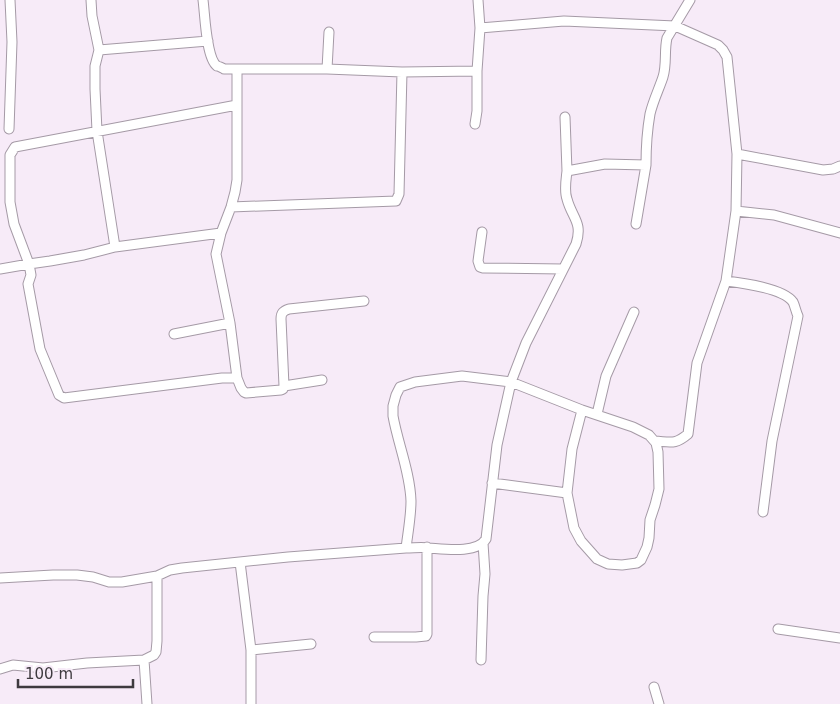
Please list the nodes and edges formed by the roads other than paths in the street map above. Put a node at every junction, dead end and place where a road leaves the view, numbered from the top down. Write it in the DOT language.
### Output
graph roads {
  1 [pos="10,0"];
  2 [pos="91,0"];
  3 [pos="203,0"];
  4 [pos="478,0"];
  5 [pos="690,0"];
  6 [pos="675,26"];
  7 [pos="480,28"];
  8 [pos="329,32"];
  9 [pos="208,41"];
  10 [pos="99,50"];
  11 [pos="238,69"];
  12 [pos="327,69"];
  13 [pos="477,71"];
  14 [pos="402,72"];
  15 [pos="237,105"];
  16 [pos="565,117"];
  17 [pos="476,124"];
  18 [pos="9,129"];
  19 [pos="97,131"];
  20 [pos="737,154"];
  21 [pos="646,165"];
  22 [pos="840,166"];
  23 [pos="567,171"];
  24 [pos="231,207"];
  25 [pos="736,211"];
  26 [pos="636,224"];
  27 [pos="482,232"];
  28 [pos="221,233"];
  29 [pos="840,234"];
  30 [pos="115,247"];
  31 [pos="29,264"];
  32 [pos="0,269"];
  33 [pos="563,269"];
  34 [pos="726,281"];
  35 [pos="364,301"];
  36 [pos="634,312"];
  37 [pos="230,323"];
  38 [pos="174,334"];
  39 [pos="238,378"];
  40 [pos="322,380"];
  41 [pos="511,382"];
  42 [pos="284,386"];
  43 [pos="582,410"];
  44 [pos="596,414"];
  45 [pos="655,441"];
  46 [pos="492,483"];
  47 [pos="567,493"];
  48 [pos="763,512"];
  49 [pos="483,543"];
  50 [pos="406,548"];
  51 [pos="426,548"];
  52 [pos="240,562"];
  53 [pos="157,576"];
  54 [pos="0,578"];
  55 [pos="778,629"];
  56 [pos="374,637"];
  57 [pos="840,638"];
  58 [pos="310,644"];
  59 [pos="251,650"];
  60 [pos="144,660"];
  61 [pos="481,660"];
  62 [pos="0,669"];
  63 [pos="654,687"];
  64 [pos="148,704"];
  65 [pos="251,704"];
  66 [pos="659,704"];
  1 -- 18 [label="street"];
  2 -- 10 [label="street"];
  3 -- 9 [label="street"];
  4 -- 7 [label="street"];
  5 -- 6 [label="street"];
  6 -- 7 [label="street"];
  6 -- 20 [label="street"];
  6 -- 21 [label="street"];
  7 -- 13 [label="street"];
  8 -- 12 [label="street"];
  9 -- 10 [label="street"];
  9 -- 11 [label="street"];
  10 -- 19 [label="street"];
  11 -- 12 [label="street"];
  11 -- 15 [label="street"];
  12 -- 14 [label="street"];
  13 -- 14 [label="street"];
  13 -- 17 [label="street"];
  14 -- 24 [label="street"];
  15 -- 19 [label="street"];
  15 -- 24 [label="street"];
  16 -- 23 [label="street"];
  19 -- 30 [label="street"];
  19 -- 31 [label="street"];
  20 -- 22 [label="street"];
  20 -- 25 [label="street"];
  21 -- 23 [label="street"];
  21 -- 26 [label="street"];
  23 -- 33 [label="street"];
  24 -- 28 [label="street"];
  25 -- 29 [label="street"];
  25 -- 34 [label="street"];
  27 -- 33 [label="street"];
  28 -- 30 [label="street"];
  28 -- 37 [label="street"];
  30 -- 31 [label="street"];
  31 -- 32 [label="street"];
  31 -- 39 [label="street"];
  33 -- 41 [label="street"];
  34 -- 45 [label="street"];
  34 -- 48 [label="street"];
  35 -- 42 [label="street"];
  36 -- 44 [label="street"];
  37 -- 38 [label="street"];
  37 -- 39 [label="street"];
  39 -- 42 [label="street"];
  40 -- 42 [label="street"];
  41 -- 43 [label="street"];
  41 -- 46 [label="street"];
  41 -- 50 [label="street"];
  43 -- 44 [label="street"];
  43 -- 47 [label="street"];
  44 -- 45 [label="street"];
  45 -- 47 [label="street"];
  46 -- 47 [label="street"];
  46 -- 49 [label="street"];
  49 -- 51 [label="street"];
  49 -- 61 [label="street"];
  50 -- 51 [label="street"];
  50 -- 52 [label="street"];
  51 -- 56 [label="street"];
  52 -- 53 [label="street"];
  52 -- 59 [label="street"];
  53 -- 54 [label="street"];
  53 -- 60 [label="street"];
  55 -- 57 [label="street"];
  58 -- 59 [label="street"];
  59 -- 65 [label="street"];
  60 -- 62 [label="street"];
  60 -- 64 [label="street"];
  63 -- 66 [label="street"];
}
